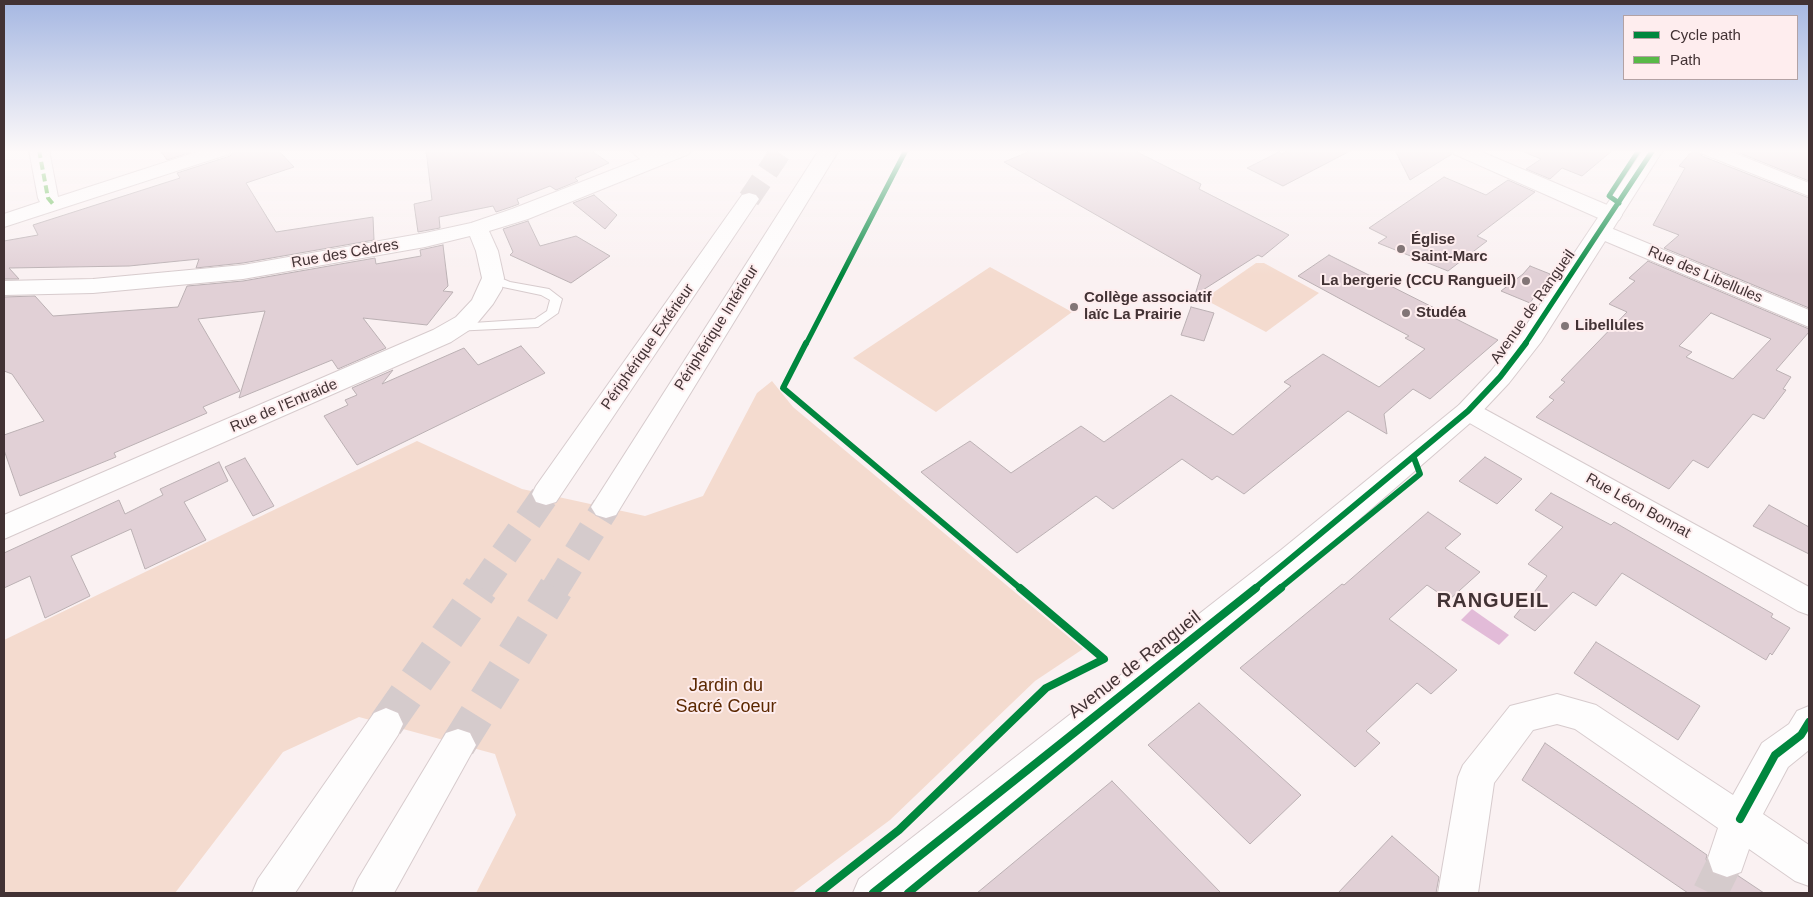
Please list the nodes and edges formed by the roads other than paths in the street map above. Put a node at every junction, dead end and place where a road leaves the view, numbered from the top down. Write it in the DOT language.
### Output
graph roads {
  1 [pos="47,192"];
  2 [pos="91,192"];
  3 [pos="573,192"];
  4 [pos="803,192"];
  5 [pos="1545,192"];
  6 [pos="1625,192"];
  7 [pos="749,199"];
  8 [pos="53,204"];
  9 [pos="4,221"];
  10 [pos="1606,223"];
  11 [pos="477,228"];
  12 [pos="493,278"];
  13 [pos="4,288"];
  14 [pos="1809,319"];
  15 [pos="456,328"];
  16 [pos="1468,411"];
  17 [pos="546,494"];
  18 [pos="606,507"];
  19 [pos="4,528"];
  20 [pos="1809,602"];
  21 [pos="1809,722"];
  22 [pos="386,724"];
  23 [pos="458,745"];
  24 [pos="1740,819"];
  25 [pos="1727,858"];
  26 [pos="1809,867"];
  27 [pos="878,892"];
  28 [pos="272,893"];
  29 [pos="372,893"];
  30 [pos="1458,893"];
  1 -- 8 [label="main road"];
  2 -- 8 [label="main road"];
  3 -- 11 [label="main road, Rue des Cèdres"];
  4 -- 18 [label="main road, Périphérique Intérieur"];
  5 -- 10 [label="main road, Rue des Libellules"];
  6 -- 10 [label="main road, Avenue de Rangueil"];
  7 -- 17 [label="main road, Périphérique Extérieur"];
  8 -- 9 [label="main road"];
  10 -- 14 [label="main road, Rue des Libellules"];
  10 -- 16 [label="main road, Avenue de Rangueil"];
  11 -- 12 [label="main road"];
  11 -- 13 [label="main road, Rue des Cèdres"];
  12 -- 15 [label="main road, Rue de l'Entraide"];
  12 -- 15 [label="lane"];
  15 -- 19 [label="main road, Rue de l'Entraide"];
  16 -- 20 [label="main road, Rue Léon Bonnat"];
  16 -- 27 [label="main road, Avenue de Rangueil"];
  21 -- 24 [label="main road"];
  22 -- 28 [label="main road"];
  23 -- 29 [label="main road"];
  24 -- 25 [label="main road"];
  24 -- 26 [label="main road"];
  24 -- 30 [label="main road"];
}
